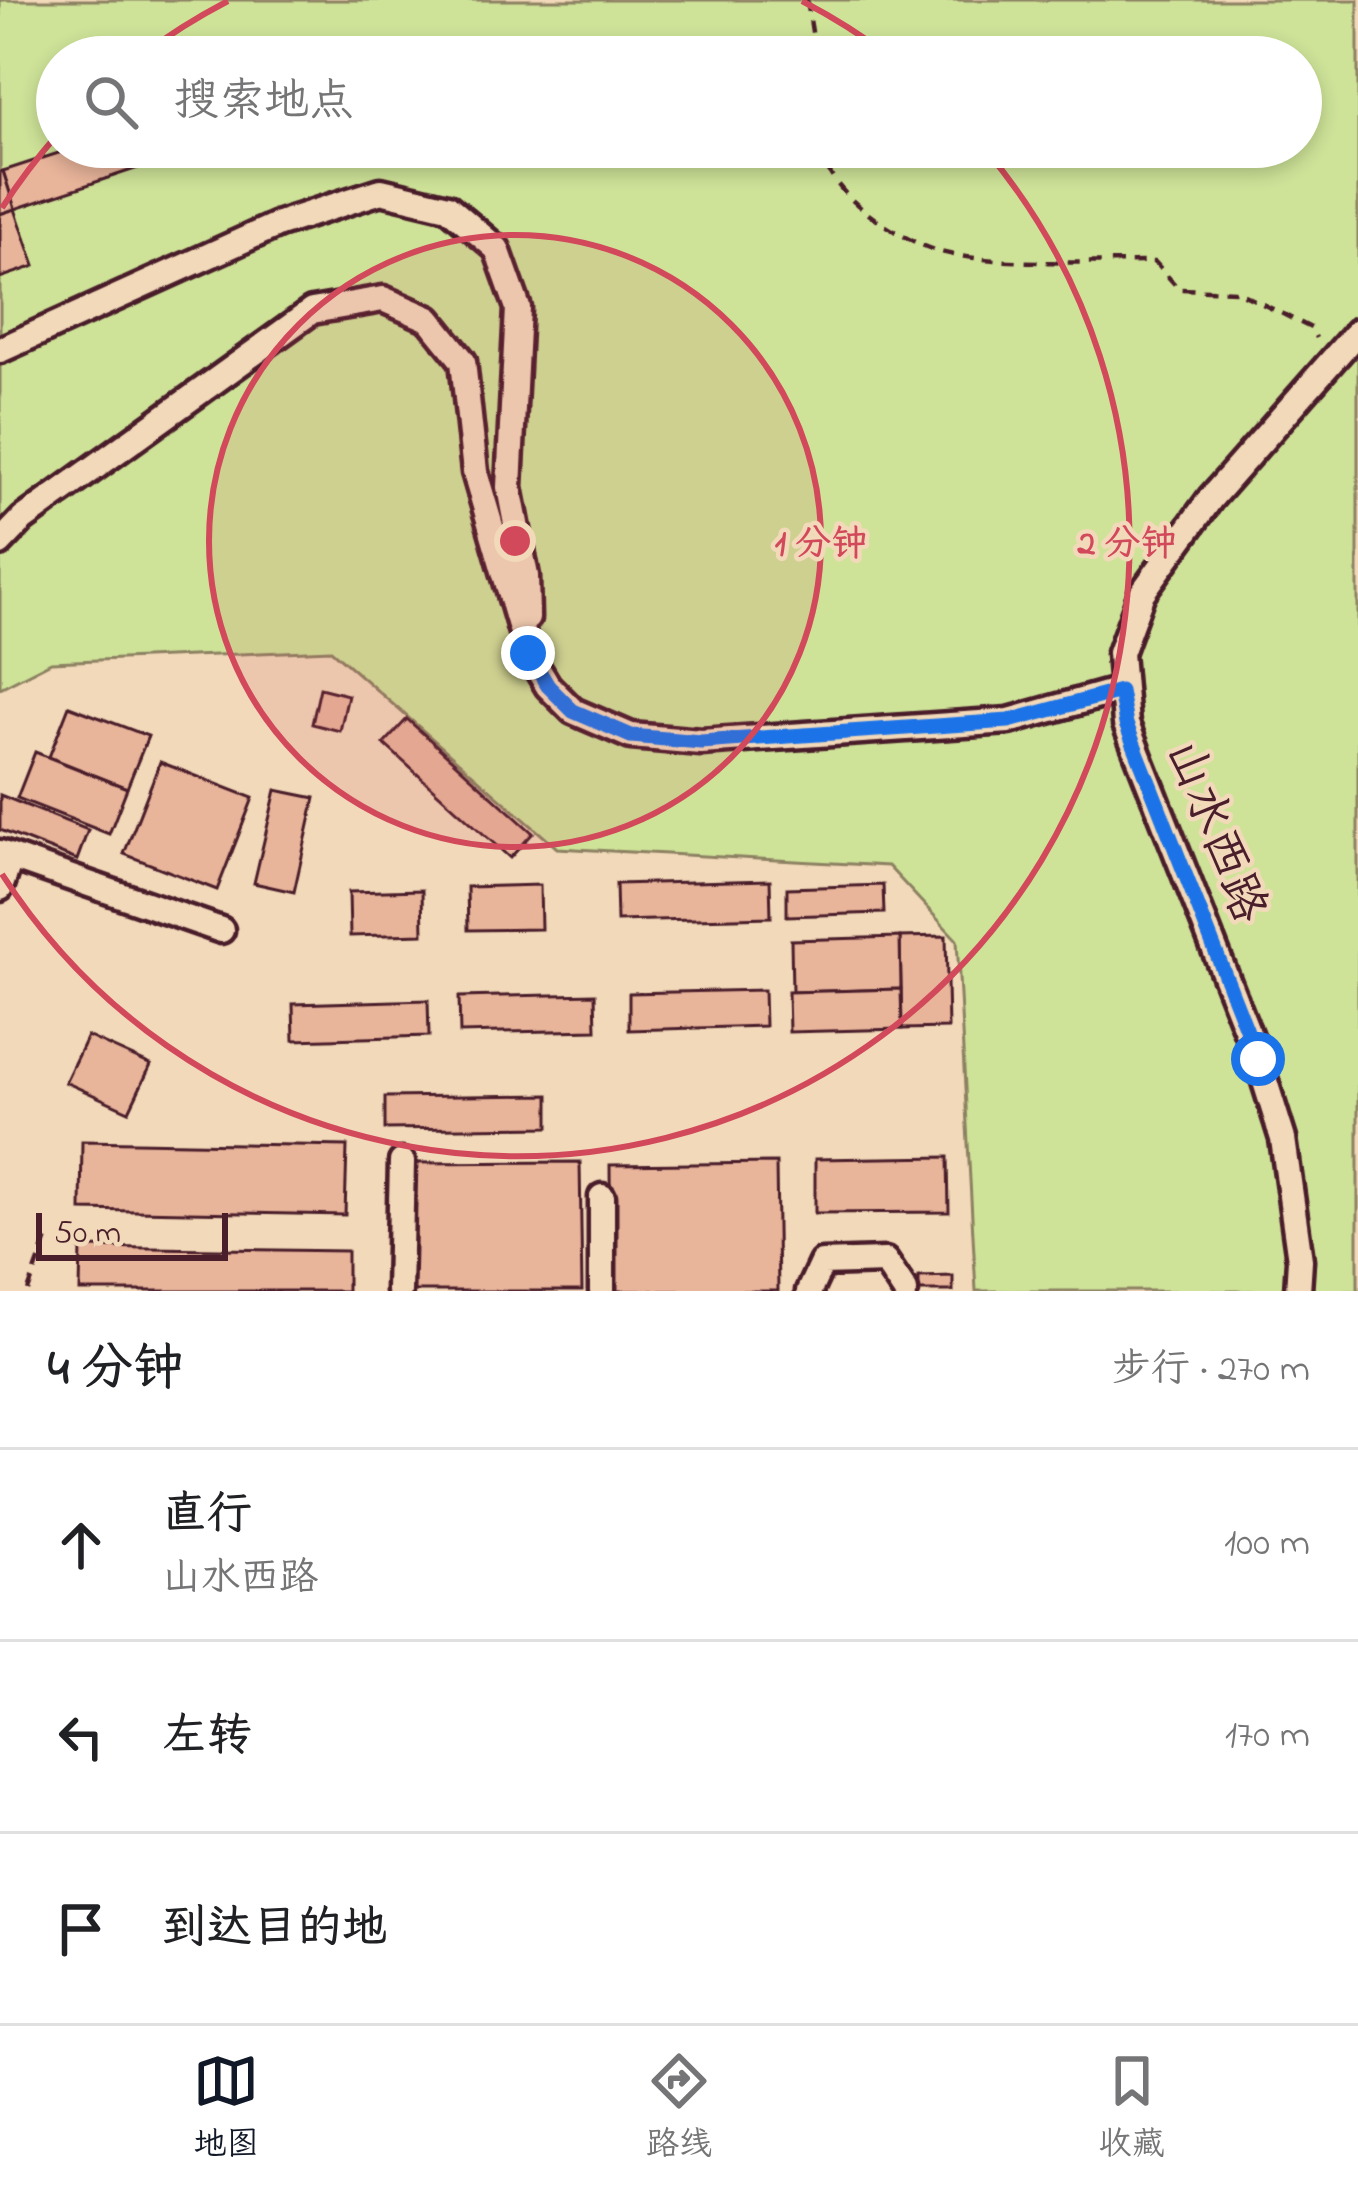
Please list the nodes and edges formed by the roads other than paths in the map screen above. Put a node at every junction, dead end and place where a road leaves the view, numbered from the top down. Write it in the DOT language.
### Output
graph roads {
  1 [pos="1358,331"];
  2 [pos="0,350"];
  3 [pos="0,544"];
  4 [pos="528,653"];
  5 [pos="1120,691"];
  6 [pos="5,856"];
  7 [pos="0,888"];
  8 [pos="221,930"];
  9 [pos="402,1162"];
  10 [pos="602,1197"];
  11 [pos="399,1291"];
  12 [pos="602,1291"];
  13 [pos="809,1291"];
  14 [pos="905,1291"];
  15 [pos="1298,1291"];
  1 -- 5 [label="street, 山水西路"];
  2 -- 4 [label="street"];
  3 -- 4 [label="street"];
  4 -- 5 [label="street"];
  5 -- 15 [label="street, 山水西路"];
  6 -- 7 [label="street"];
  6 -- 8 [label="street"];
  9 -- 11 [label="street"];
  10 -- 12 [label="street"];
  13 -- 14 [label="street"];
}
